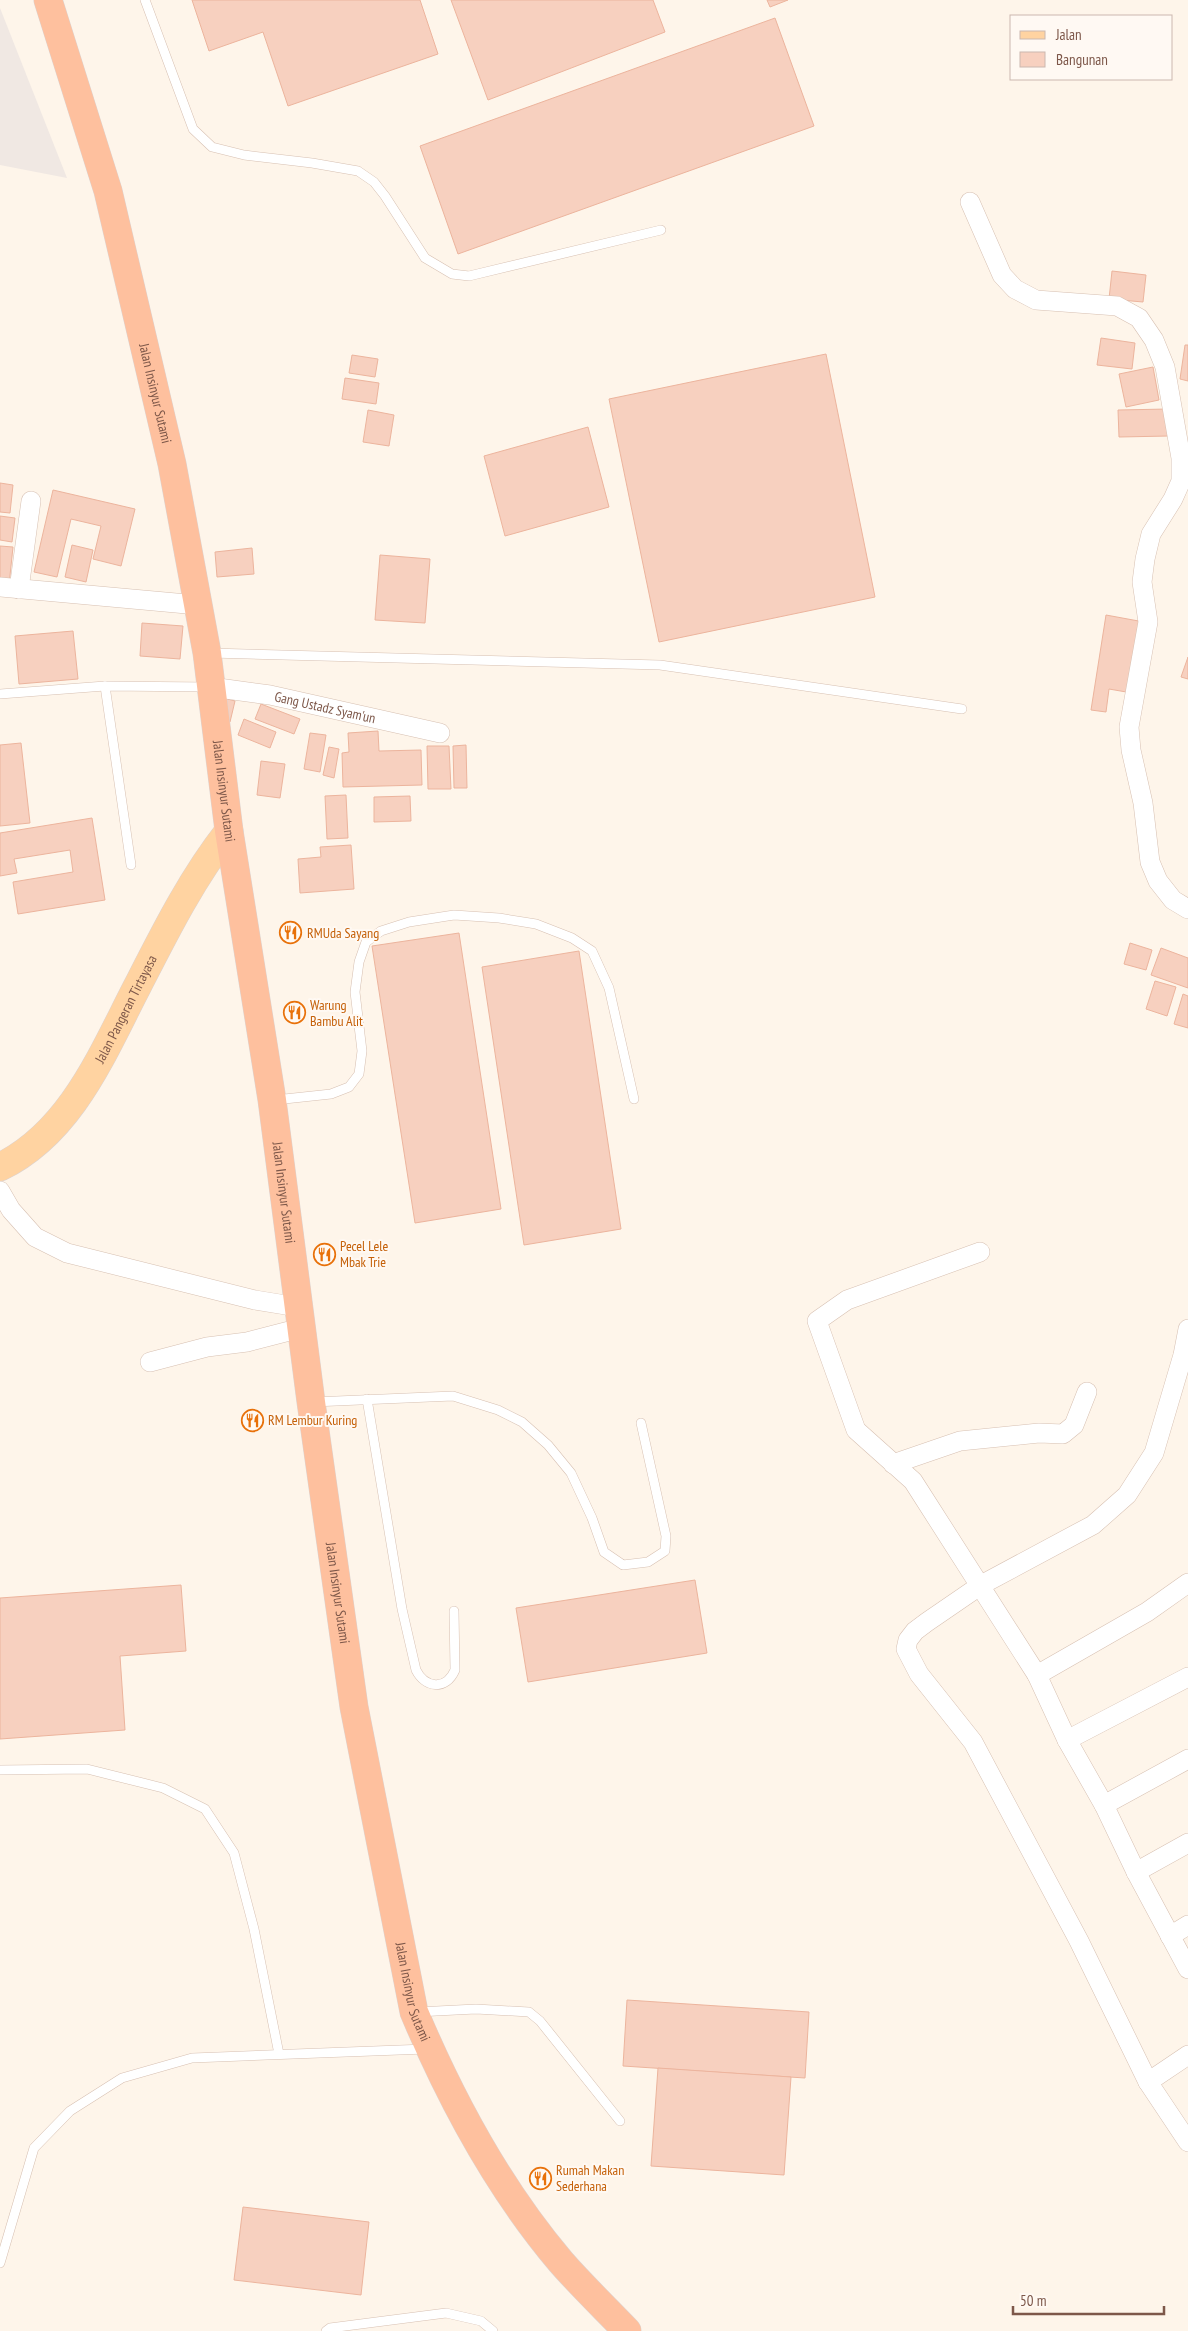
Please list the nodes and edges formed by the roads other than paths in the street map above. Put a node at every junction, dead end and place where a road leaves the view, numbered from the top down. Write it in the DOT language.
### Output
graph roads {
  1 [pos="48,0"];
  2 [pos="145,0"];
  3 [pos="970,202"];
  4 [pos="661,230"];
  5 [pos="31,501"];
  6 [pos="0,587"];
  7 [pos="19,588"];
  8 [pos="198,605"];
  9 [pos="207,653"];
  10 [pos="106,686"];
  11 [pos="211,687"];
  12 [pos="0,694"];
  13 [pos="962,709"];
  14 [pos="440,733"];
  15 [pos="229,831"];
  16 [pos="131,865"];
  17 [pos="1188,909"];
  18 [pos="634,1099"];
  19 [pos="272,1100"];
  20 [pos="0,1167"];
  21 [pos="0,1191"];
  22 [pos="980,1252"];
  23 [pos="299,1317"];
  24 [pos="1188,1328"];
  25 [pos="150,1362"];
  26 [pos="1087,1392"];
  27 [pos="367,1399"];
  28 [pos="311,1402"];
  29 [pos="641,1423"];
  30 [pos="893,1464"];
  31 [pos="1188,1583"];
  32 [pos="981,1585"];
  33 [pos="454,1611"];
  34 [pos="1037,1675"];
  35 [pos="1188,1677"];
  36 [pos="1067,1740"];
  37 [pos="1188,1759"];
  38 [pos="0,1770"];
  39 [pos="1104,1806"];
  40 [pos="1188,1843"];
  41 [pos="1136,1872"];
  42 [pos="1188,1925"];
  43 [pos="1170,1936"];
  44 [pos="1188,1969"];
  45 [pos="414,2012"];
  46 [pos="430,2048"];
  47 [pos="279,2054"];
  48 [pos="1188,2055"];
  49 [pos="1148,2082"];
  50 [pos="620,2121"];
  51 [pos="1188,2142"];
  52 [pos="0,2263"];
  53 [pos="326,2331"];
  54 [pos="493,2331"];
  55 [pos="627,2331"];
  1 -- 8 [label="highway, Jalan Insinyur Sutami"];
  2 -- 4 [label="lane"];
  3 -- 17 [label="street"];
  5 -- 7 [label="street"];
  6 -- 7 [label="street"];
  7 -- 8 [label="street"];
  8 -- 9 [label="highway, Jalan Insinyur Sutami"];
  9 -- 11 [label="highway, Jalan Insinyur Sutami"];
  9 -- 13 [label="lane"];
  10 -- 11 [label="lane"];
  10 -- 12 [label="lane"];
  10 -- 16 [label="lane"];
  11 -- 14 [label="street, Gang Ustadz Syam'un"];
  11 -- 15 [label="highway, Jalan Insinyur Sutami"];
  15 -- 19 [label="highway, Jalan Insinyur Sutami"];
  15 -- 20 [label="main road, Jalan Pangeran Tirtayasa"];
  18 -- 19 [label="lane"];
  19 -- 23 [label="highway, Jalan Insinyur Sutami"];
  21 -- 23 [label="street"];
  22 -- 30 [label="street"];
  23 -- 25 [label="street"];
  23 -- 28 [label="highway, Jalan Insinyur Sutami"];
  24 -- 32 [label="street"];
  26 -- 30 [label="street"];
  27 -- 28 [label="lane"];
  27 -- 29 [label="lane"];
  27 -- 33 [label="lane"];
  28 -- 45 [label="highway, Jalan Insinyur Sutami"];
  30 -- 32 [label="street"];
  31 -- 34 [label="street"];
  32 -- 34 [label="street"];
  32 -- 49 [label="street"];
  34 -- 36 [label="street"];
  35 -- 36 [label="street"];
  36 -- 39 [label="street"];
  37 -- 39 [label="street"];
  38 -- 47 [label="lane"];
  39 -- 41 [label="street"];
  40 -- 41 [label="street"];
  41 -- 43 [label="street"];
  42 -- 43 [label="street"];
  43 -- 44 [label="street"];
  45 -- 46 [label="highway, Jalan Insinyur Sutami"];
  45 -- 50 [label="lane"];
  46 -- 47 [label="lane"];
  46 -- 55 [label="highway, Jalan Insinyur Sutami"];
  47 -- 52 [label="lane"];
  48 -- 49 [label="street"];
  49 -- 51 [label="street"];
  53 -- 54 [label="lane"];
}
